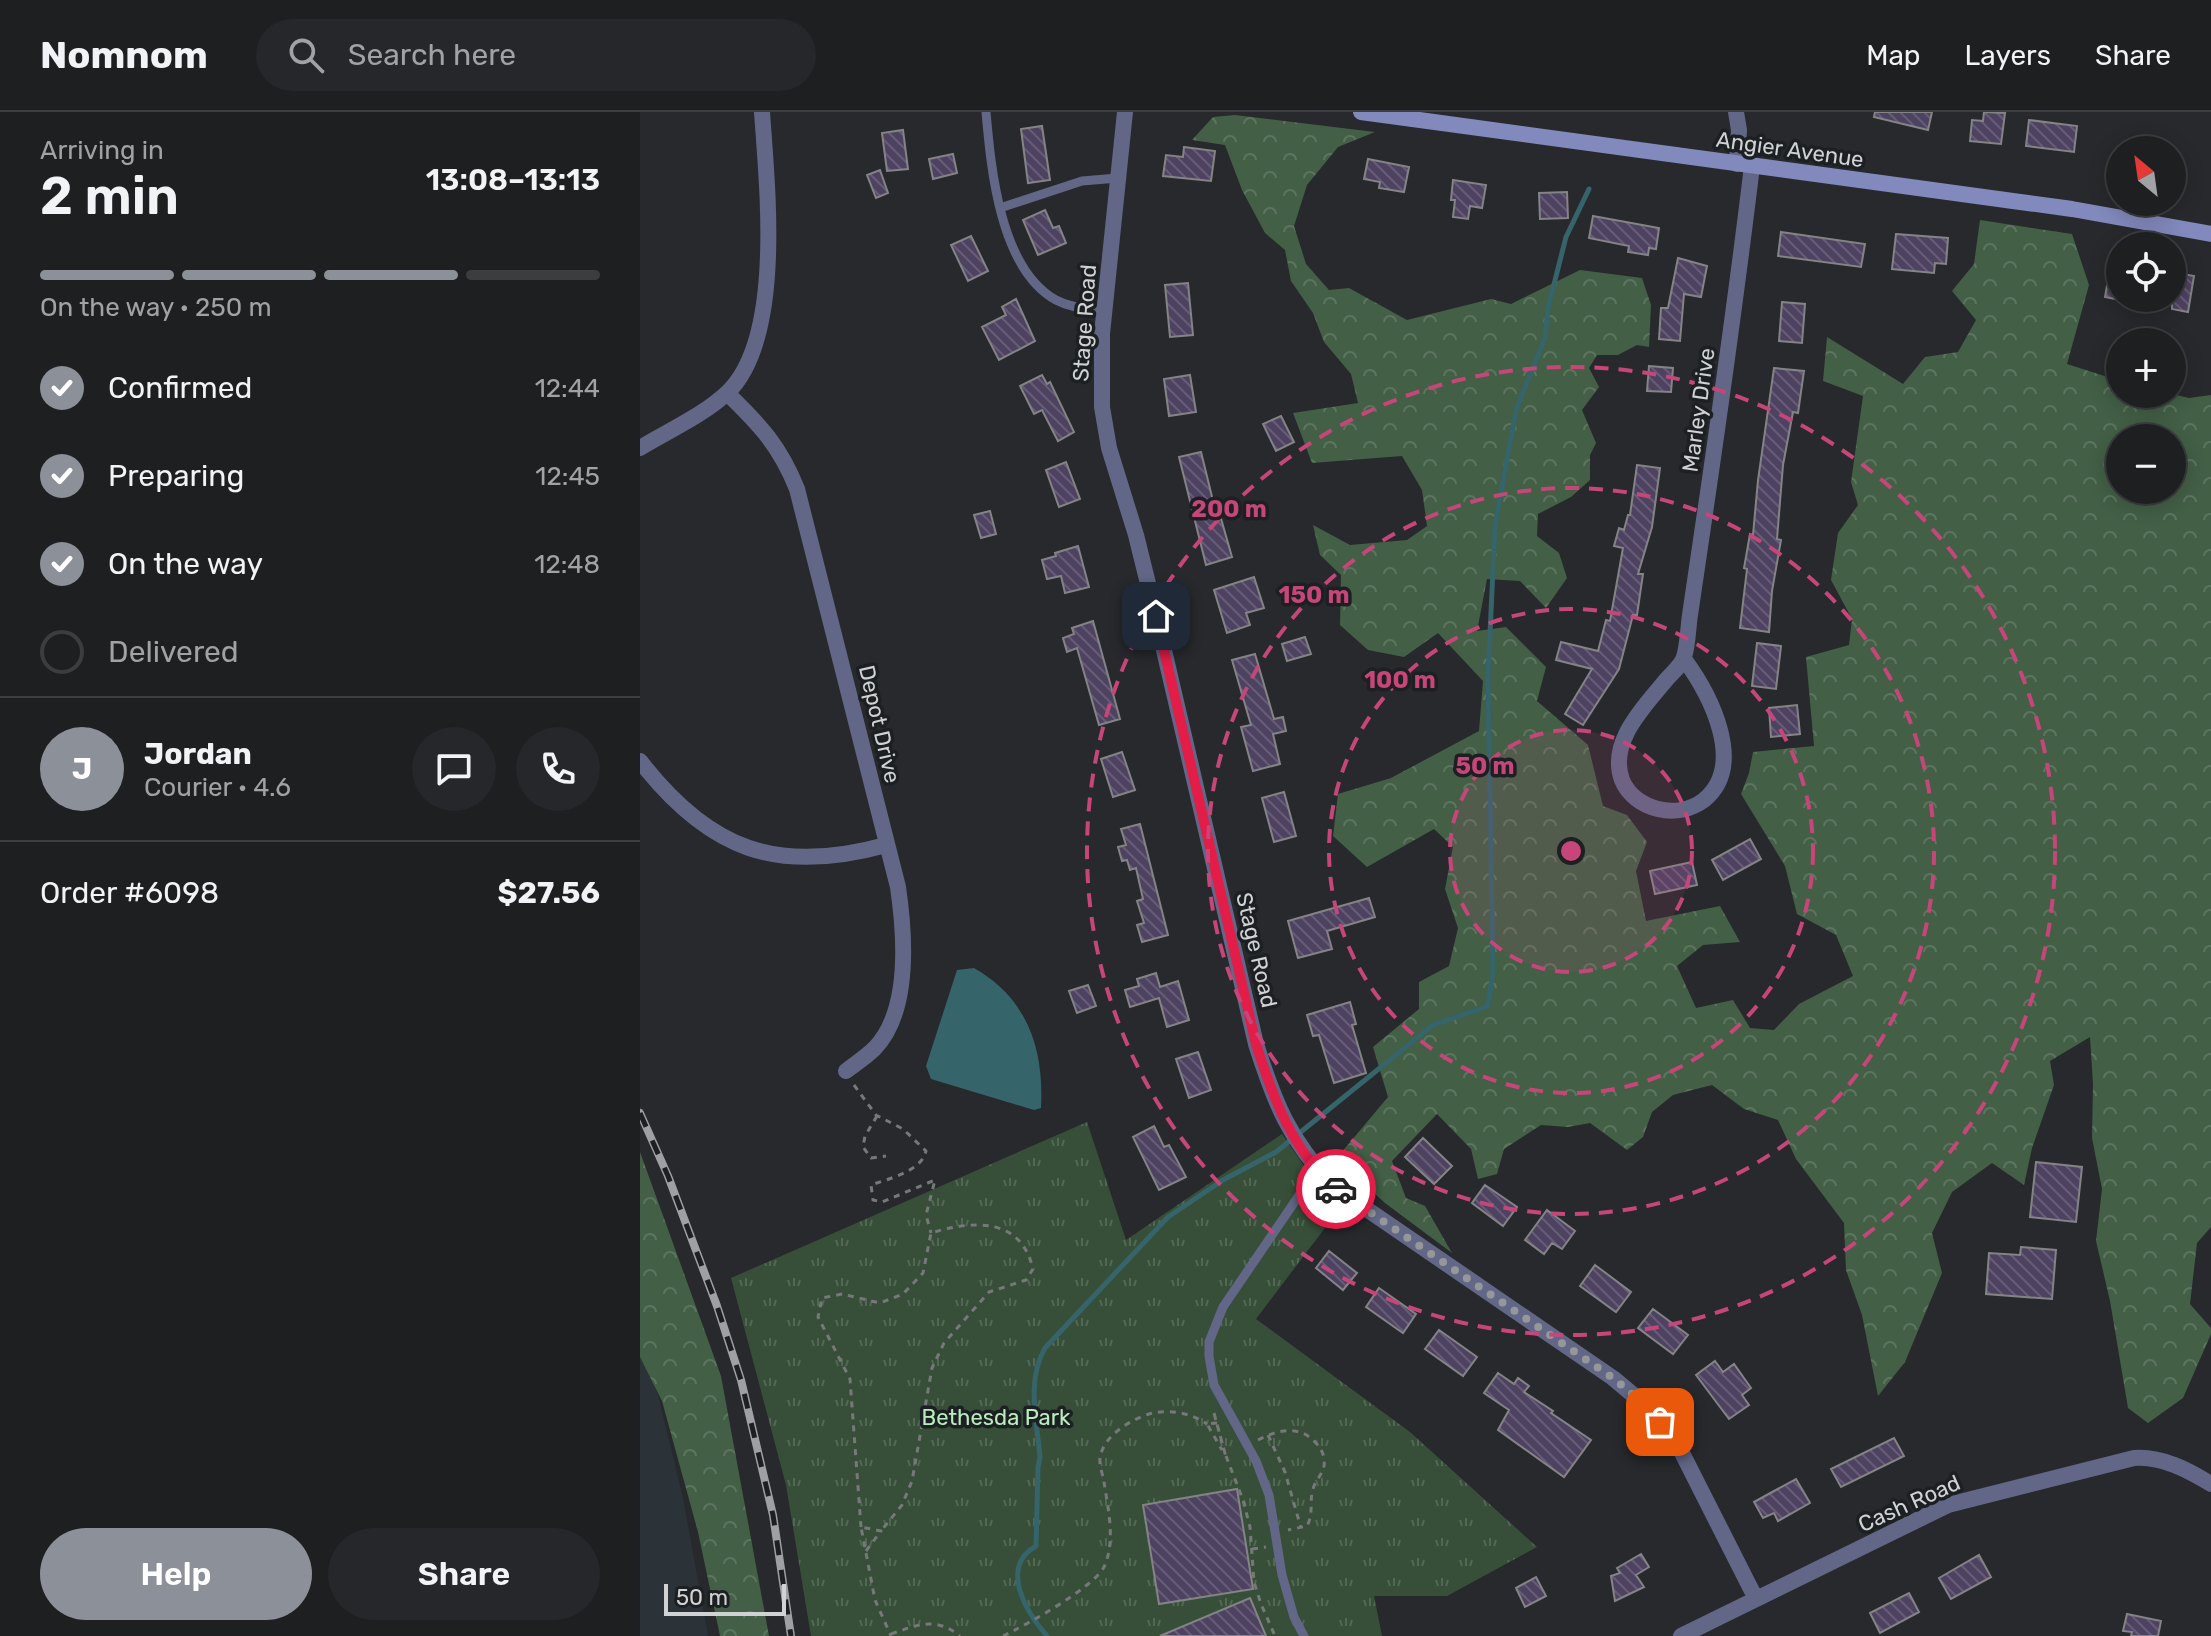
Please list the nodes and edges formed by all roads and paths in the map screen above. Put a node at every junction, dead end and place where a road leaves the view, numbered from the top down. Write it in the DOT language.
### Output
graph roads {
  1 [pos="762,112"];
  2 [pos="986,112"];
  3 [pos="1125,112"];
  4 [pos="1361,112"];
  5 [pos="1736,112"];
  6 [pos="1404,115"];
  7 [pos="1744,165"];
  8 [pos="1118,178"];
  9 [pos="1000,208"];
  10 [pos="2211,234"];
  11 [pos="1104,312"];
  12 [pos="727,393"];
  13 [pos="640,448"];
  14 [pos="1684,659"];
  15 [pos="640,761"];
  16 [pos="886,845"];
  17 [pos="846,1071"];
  18 [pos="877,1116"];
  19 [pos="886,1156"];
  20 [pos="1317,1169"];
  21 [pos="931,1233"];
  22 [pos="1217,1423"];
  23 [pos="1207,1424"];
  24 [pos="1268,1435"];
  25 [pos="1247,1445"];
  26 [pos="1226,1457"];
  27 [pos="2211,1484"];
  28 [pos="861,1527"];
  29 [pos="1301,1528"];
  30 [pos="1288,1530"];
  31 [pos="881,1531"];
  32 [pos="866,1551"];
  33 [pos="1756,1599"];
  34 [pos="891,1635"];
  35 [pos="960,1636"];
  36 [pos="1003,1636"];
  37 [pos="1275,1636"];
  38 [pos="1304,1636"];
  39 [pos="1681,1636"];
  1 -- 12 [label="street"];
  2 -- 9 [label="lane"];
  3 -- 8 [label="street, Stage Road"];
  4 -- 6 [label="main road, Angier Avenue"];
  5 -- 7 [label="street, Marley Drive"];
  6 -- 7 [label="main road, Angier Avenue"];
  7 -- 10 [label="main road, Angier Avenue"];
  7 -- 14 [label="street, Marley Drive"];
  8 -- 9 [label="lane"];
  8 -- 11 [label="street, Stage Road"];
  9 -- 11 [label="lane"];
  11 -- 20 [label="street, Stage Road"];
  12 -- 13 [label="street"];
  12 -- 16 [label="street, Depot Drive"];
  14 -- 14 [label="street"];
  15 -- 16 [label="street"];
  16 -- 17 [label="street, Depot Drive"];
  17 -- 18 [label="path"];
  18 -- 19 [label="path"];
  18 -- 21 [label="path"];
  20 -- 25 [label="lane"];
  20 -- 33 [label="street, Stage Road"];
  21 -- 28 [label="path"];
  21 -- 31 [label="path"];
  22 -- 23 [label="path"];
  23 -- 26 [label="path"];
  23 -- 36 [label="path"];
  24 -- 25 [label="path"];
  24 -- 29 [label="path"];
  24 -- 29 [label="path"];
  25 -- 26 [label="path"];
  25 -- 38 [label="lane"];
  26 -- 37 [label="path"];
  27 -- 33 [label="street, Cash Road"];
  28 -- 31 [label="path"];
  28 -- 32 [label="path"];
  29 -- 30 [label="path"];
  31 -- 32 [label="path"];
  32 -- 34 [label="path"];
  33 -- 39 [label="street, Cash Road"];
  34 -- 35 [label="path"];
}
